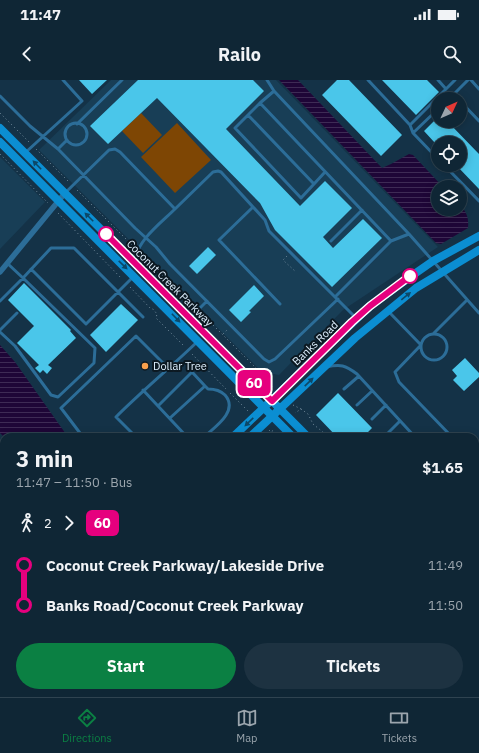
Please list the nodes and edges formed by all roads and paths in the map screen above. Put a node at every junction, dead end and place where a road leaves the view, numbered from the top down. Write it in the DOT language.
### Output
graph roads {
  1 [pos="63,80"];
  2 [pos="122,80"];
  3 [pos="267,80"];
  4 [pos="368,80"];
  5 [pos="438,80"];
  6 [pos="455,80"];
  7 [pos="468,80"];
  8 [pos="471,80"];
  9 [pos="446,89"];
  10 [pos="479,89"];
  11 [pos="274,91"];
  12 [pos="456,92"];
  13 [pos="0,96"];
  14 [pos="260,103"];
  15 [pos="467,109"];
  16 [pos="0,113"];
  17 [pos="248,115"];
  18 [pos="431,116"];
  19 [pos="479,121"];
  20 [pos="77,124"];
  21 [pos="410,125"];
  22 [pos="0,128"];
  23 [pos="413,133"];
  24 [pos="42,136"];
  25 [pos="67,140"];
  26 [pos="0,142"];
  27 [pos="32,146"];
  28 [pos="58,149"];
  29 [pos="431,152"];
  30 [pos="25,153"];
  31 [pos="0,154"];
  32 [pos="326,172"];
  33 [pos="451,172"];
  34 [pos="83,175"];
  35 [pos="314,184"];
  36 [pos="72,185"];
  37 [pos="65,193"];
  38 [pos="58,201"];
  39 [pos="479,201"];
  40 [pos="253,207"];
  41 [pos="52,208"];
  42 [pos="175,209"];
  43 [pos="362,210"];
  44 [pos="409,234"];
  45 [pos="479,236"];
  46 [pos="146,238"];
  47 [pos="332,241"];
  48 [pos="391,241"];
  49 [pos="137,250"];
  50 [pos="479,250"];
  51 [pos="288,255"];
  52 [pos="434,261"];
  53 [pos="7,264"];
  54 [pos="135,264"];
  55 [pos="31,269"];
  56 [pos="0,272"];
  57 [pos="296,272"];
  58 [pos="443,272"];
  59 [pos="134,276"];
  60 [pos="23,278"];
  61 [pos="126,284"];
  62 [pos="118,292"];
  63 [pos="336,298"];
  64 [pos="467,300"];
  65 [pos="0,301"];
  66 [pos="207,301"];
  67 [pos="280,304"];
  68 [pos="198,310"];
  69 [pos="387,311"];
  70 [pos="17,313"];
  71 [pos="479,313"];
  72 [pos="143,317"];
  73 [pos="189,318"];
  74 [pos="357,318"];
  75 [pos="231,326"];
  76 [pos="0,331"];
  77 [pos="223,334"];
  78 [pos="433,334"];
  79 [pos="198,341"];
  80 [pos="421,345"];
  81 [pos="188,351"];
  82 [pos="323,368"];
  83 [pos="169,369"];
  84 [pos="359,376"];
  85 [pos="205,386"];
  86 [pos="344,389"];
  87 [pos="143,390"];
  88 [pos="372,390"];
  89 [pos="279,394"];
  90 [pos="272,401"];
  91 [pos="357,404"];
  92 [pos="386,405"];
  93 [pos="158,406"];
  94 [pos="264,408"];
  95 [pos="280,408"];
  96 [pos="301,409"];
  97 [pos="272,416"];
  98 [pos="254,417"];
  99 [pos="170,418"];
  100 [pos="372,419"];
  101 [pos="400,421"];
  102 [pos="80,433"];
  103 [pos="132,433"];
  104 [pos="183,433"];
  105 [pos="208,433"];
  106 [pos="237,433"];
  107 [pos="254,433"];
  108 [pos="289,433"];
  109 [pos="304,433"];
  110 [pos="324,433"];
  111 [pos="388,433"];
  112 [pos="411,433"];
  113 [pos="448,433"];
  1 -- 24 [label="lane"];
  2 -- 20 [label="lane"];
  3 -- 11 [label="lane"];
  4 -- 21 [label="lane"];
  5 -- 9 [label="lane"];
  6 -- 9 [label="lane"];
  7 -- 12 [label="lane"];
  8 -- 10 [label="lane"];
  9 -- 21 [label="lane"];
  11 -- 14 [label="lane"];
  11 -- 44 [label="lane"];
  13 -- 24 [label="lane"];
  14 -- 17 [label="lane"];
  14 -- 32 [label="lane"];
  15 -- 19 [label="lane"];
  16 -- 27 [label="path"];
  17 -- 35 [label="lane"];
  17 -- 35 [label="lane"];
  18 -- 23 [label="lane"];
  20 -- 25 [label="lane"];
  20 -- 25 [label="lane"];
  21 -- 23 [label="lane"];
  22 -- 30 [label="main road, Coconut Creek Parkway"];
  23 -- 29 [label="lane"];
  24 -- 27 [label="lane"];
  24 -- 28 [label="lane"];
  25 -- 28 [label="lane"];
  26 -- 38 [label="main road, Coconut Creek Parkway"];
  27 -- 30 [label="lane"];
  27 -- 36 [label="path"];
  28 -- 34 [label="lane"];
  37 -- 30 [label="main road, Coconut Creek Parkway, one-way"];
  31 -- 41 [label="path"];
  32 -- 35 [label="lane"];
  32 -- 43 [label="lane"];
  33 -- 39 [label="lane"];
  34 -- 36 [label="lane"];
  34 -- 42 [label="lane"];
  34 -- 46 [label="lane"];
  36 -- 37 [label="lane"];
  36 -- 49 [label="path"];
  37 -- 38 [label="street"];
  54 -- 37 [label="main road, Coconut Creek Parkway, one-way"];
  38 -- 41 [label="street"];
  38 -- 59 [label="main road, Coconut Creek Parkway, one-way"];
  40 -- 42 [label="lane"];
  40 -- 63 [label="lane"];
  40 -- 67 [label="lane"];
  41 -- 53 [label="street"];
  41 -- 61 [label="path"];
  42 -- 46 [label="lane"];
  43 -- 47 [label="lane"];
  43 -- 48 [label="lane"];
  44 -- 48 [label="lane"];
  44 -- 52 [label="lane"];
  45 -- 52 [label="main road, Banks Road"];
  46 -- 49 [label="lane"];
  46 -- 66 [label="lane"];
  48 -- 63 [label="lane"];
  49 -- 54 [label="lane"];
  49 -- 68 [label="path"];
  50 -- 58 [label="main road"];
  51 -- 57 [label="path"];
  52 -- 58 [label="lane"];
  52 -- 74 [label="main road, Banks Road"];
  53 -- 56 [label="street"];
  53 -- 60 [label="lane"];
  54 -- 73 [label="main road, Coconut Creek Parkway"];
  55 -- 60 [label="lane"];
  55 -- 62 [label="lane"];
  55 -- 62 [label="lane"];
  58 -- 64 [label="lane"];
  69 -- 58 [label="main road, one-way"];
  59 -- 61 [label="lane"];
  59 -- 79 [label="main road, Coconut Creek Parkway, one-way"];
  60 -- 65 [label="lane"];
  60 -- 76 [label="lane"];
  61 -- 62 [label="lane"];
  61 -- 81 [label="path"];
  62 -- 72 [label="lane"];
  63 -- 74 [label="lane"];
  63 -- 75 [label="lane"];
  64 -- 71 [label="lane"];
  64 -- 78 [label="lane"];
  66 -- 68 [label="lane"];
  66 -- 75 [label="lane"];
  68 -- 73 [label="lane"];
  68 -- 77 [label="path"];
  69 -- 80 [label="lane"];
  69 -- 82 [label="main road"];
  70 -- 76 [label="lane"];
  73 -- 90 [label="main road, Coconut Creek Parkway"];
  74 -- 89 [label="main road, Banks Road"];
  75 -- 77 [label="path"];
  77 -- 89 [label="path"];
  78 -- 80 [label="lane"];
  78 -- 80 [label="lane"];
  79 -- 81 [label="lane"];
  79 -- 94 [label="main road, Coconut Creek Parkway"];
  80 -- 113 [label="lane"];
  81 -- 83 [label="lane"];
  81 -- 98 [label="path"];
  82 -- 84 [label="lane"];
  95 -- 82 [label="main road, one-way"];
  83 -- 87 [label="lane"];
  83 -- 102 [label="lane"];
  84 -- 86 [label="lane"];
  84 -- 88 [label="lane"];
  85 -- 93 [label="lane"];
  85 -- 99 [label="lane"];
  85 -- 105 [label="lane"];
  87 -- 93 [label="lane"];
  87 -- 103 [label="lane"];
  88 -- 91 [label="lane"];
  88 -- 92 [label="lane"];
  89 -- 90 [label="main road, Banks Road"];
  90 -- 94 [label="main road, Banks Road"];
  90 -- 95 [label="main road, Coconut Creek Parkway"];
  92 -- 100 [label="lane"];
  92 -- 101 [label="lane"];
  93 -- 99 [label="lane"];
  94 -- 97 [label="main road, Coconut Creek Parkway"];
  94 -- 98 [label="main road, Banks Road"];
  95 -- 97 [label="main road"];
  95 -- 109 [label="main road, Coconut Creek Parkway"];
  96 -- 110 [label="path"];
  97 -- 107 [label="main road"];
  97 -- 108 [label="main road, Coconut Creek Parkway"];
  98 -- 106 [label="main road, Banks Road, one-way"];
  99 -- 104 [label="lane"];
  101 -- 111 [label="lane"];
  101 -- 112 [label="lane"];
}
